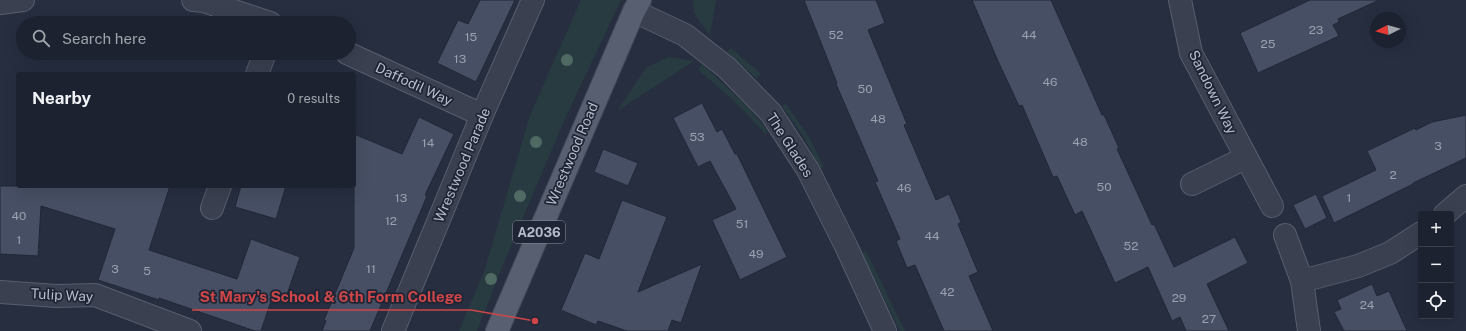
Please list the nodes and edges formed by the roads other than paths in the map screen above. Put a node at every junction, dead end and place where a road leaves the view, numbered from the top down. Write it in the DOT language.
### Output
graph roads {
  1 [pos="23,0"];
  2 [pos="193,0"];
  3 [pos="533,0"];
  4 [pos="1180,0"];
  5 [pos="0,3"];
  6 [pos="637,6"];
  7 [pos="249,16"];
  8 [pos="356,57"];
  9 [pos="263,60"];
  10 [pos="259,72"];
  11 [pos="482,115"];
  12 [pos="1246,158"];
  13 [pos="1192,184"];
  14 [pos="219,188"];
  15 [pos="1466,196"];
  16 [pos="1272,206"];
  17 [pos="212,208"];
  18 [pos="1448,211"];
  19 [pos="1285,235"];
  20 [pos="1418,235"];
  21 [pos="1302,281"];
  22 [pos="0,292"];
  23 [pos="190,331"];
  24 [pos="393,331"];
  25 [pos="497,331"];
  26 [pos="885,331"];
  27 [pos="1309,331"];
  1 -- 5 [label="street"];
  2 -- 7 [label="street"];
  3 -- 11 [label="street, Wrestwood Parade"];
  4 -- 12 [label="street, Sandown Way"];
  6 -- 25 [label="main road, Wrestwood Road / A2036"];
  6 -- 26 [label="street, The Glades"];
  8 -- 11 [label="street, Daffodil Way"];
  9 -- 10 [label="street"];
  11 -- 24 [label="street, Wrestwood Parade"];
  12 -- 13 [label="street"];
  12 -- 16 [label="street, Sandown Way"];
  14 -- 17 [label="street"];
  15 -- 18 [label="street"];
  19 -- 21 [label="street"];
  20 -- 21 [label="street"];
  21 -- 27 [label="street"];
  22 -- 23 [label="street, Tulip Way"];
}
